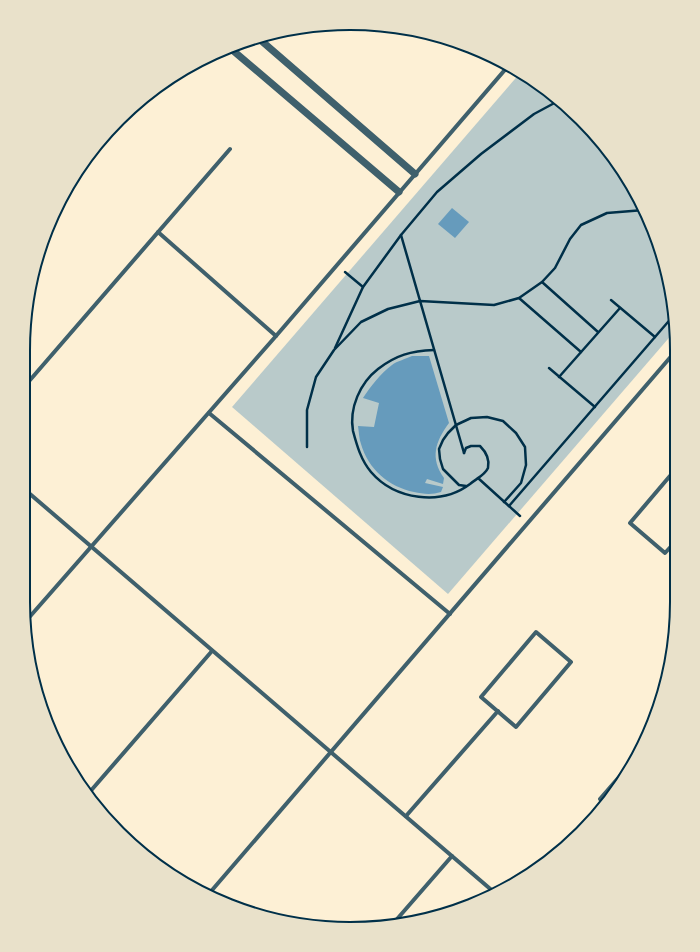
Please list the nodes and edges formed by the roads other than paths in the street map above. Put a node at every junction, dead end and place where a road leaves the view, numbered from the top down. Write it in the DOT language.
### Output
graph roads {
  1 [pos="263,42"];
  2 [pos="234,52"];
  3 [pos="503,69"];
  4 [pos="230,149"];
  5 [pos="415,174"];
  6 [pos="399,192"];
  7 [pos="158,232"];
  8 [pos="276,336"];
  9 [pos="670,358"];
  10 [pos="30,380"];
  11 [pos="209,413"];
  12 [pos="670,476"];
  13 [pos="30,494"];
  14 [pos="92,546"];
  15 [pos="670,548"];
  16 [pos="450,614"];
  17 [pos="31,616"];
  18 [pos="212,651"];
  19 [pos="498,711"];
  20 [pos="330,752"];
  21 [pos="614,783"];
  22 [pos="91,790"];
  23 [pos="602,800"];
  24 [pos="406,816"];
  25 [pos="452,856"];
  26 [pos="491,889"];
  27 [pos="212,891"];
  28 [pos="398,918"];
  1 -- 5 [label="street"];
  2 -- 6 [label="street"];
  3 -- 5 [label="street"];
  4 -- 7 [label="street"];
  5 -- 6 [label="street"];
  6 -- 8 [label="street"];
  7 -- 8 [label="street"];
  7 -- 10 [label="street"];
  8 -- 11 [label="street"];
  9 -- 16 [label="street"];
  11 -- 14 [label="street"];
  11 -- 16 [label="street"];
  12 -- 15 [label="street"];
  13 -- 14 [label="street"];
  14 -- 17 [label="street"];
  14 -- 18 [label="street"];
  16 -- 20 [label="street"];
  18 -- 20 [label="street"];
  18 -- 22 [label="street"];
  19 -- 19 [label="street"];
  19 -- 24 [label="street"];
  20 -- 24 [label="street"];
  20 -- 27 [label="street"];
  21 -- 23 [label="street"];
  24 -- 25 [label="street"];
  25 -- 26 [label="street"];
  25 -- 28 [label="street"];
}
